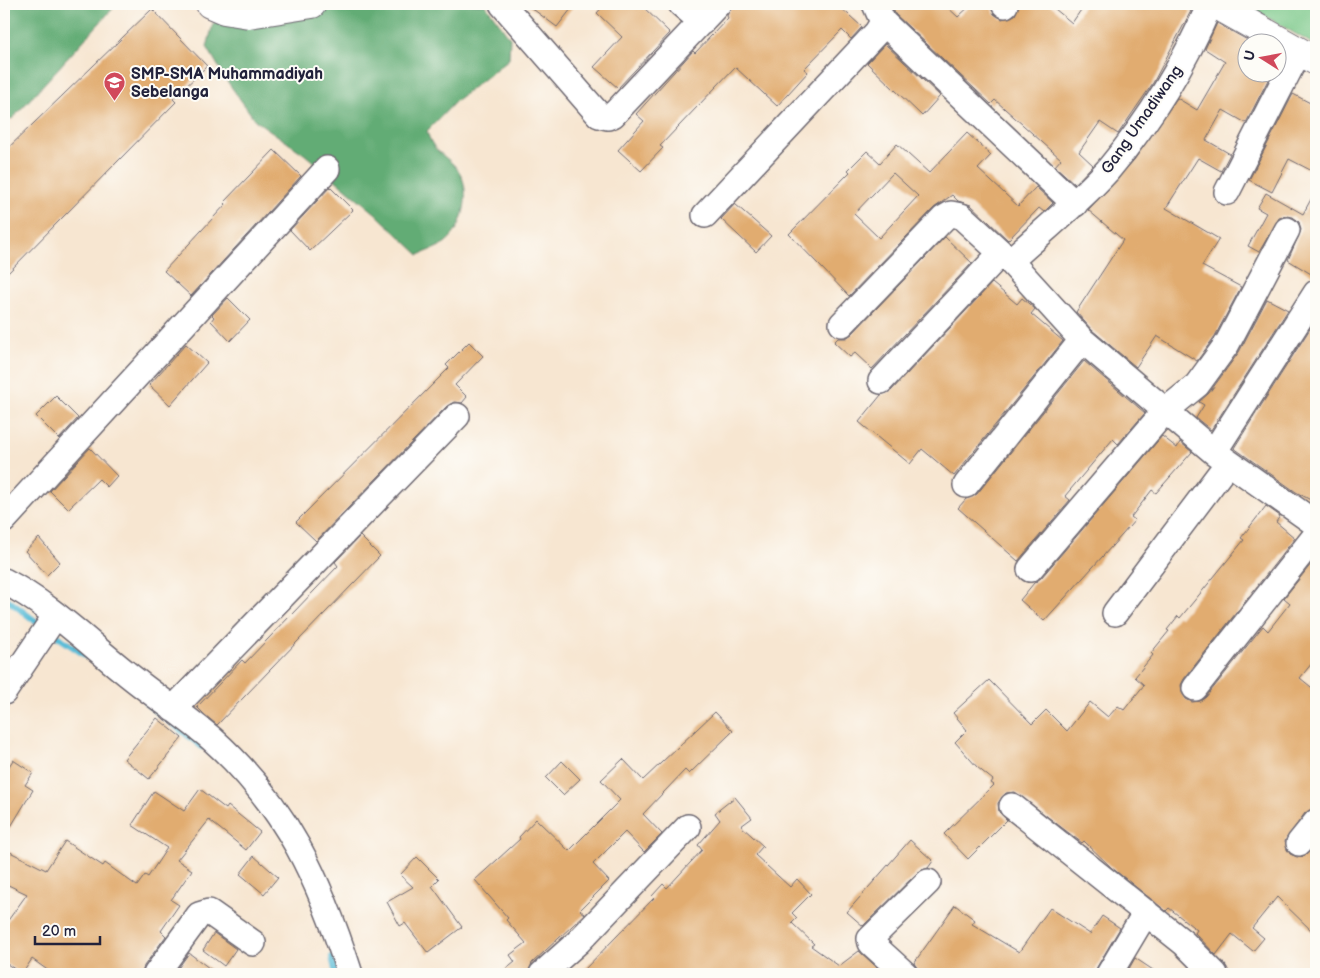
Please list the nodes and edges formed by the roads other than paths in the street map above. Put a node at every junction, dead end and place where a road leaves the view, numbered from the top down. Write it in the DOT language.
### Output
graph roads {
  1 [pos="210,4"];
  2 [pos="312,4"];
  3 [pos="503,4"];
  4 [pos="681,4"];
  5 [pos="718,4"];
  6 [pos="1210,4"];
  7 [pos="1215,4"];
  8 [pos="879,13"];
  9 [pos="702,22"];
  10 [pos="1307,56"];
  11 [pos="327,169"];
  12 [pos="1227,192"];
  13 [pos="1075,204"];
  14 [pos="705,215"];
  15 [pos="1287,230"];
  16 [pos="1005,257"];
  17 [pos="1316,293"];
  18 [pos="842,324"];
  19 [pos="1082,340"];
  20 [pos="881,381"];
  21 [pos="1165,411"];
  22 [pos="457,416"];
  23 [pos="1221,458"];
  24 [pos="966,485"];
  25 [pos="1311,515"];
  26 [pos="4,520"];
  27 [pos="1316,535"];
  28 [pos="1030,569"];
  29 [pos="4,581"];
  30 [pos="1115,613"];
  31 [pos="48,626"];
  32 [pos="1195,688"];
  33 [pos="4,692"];
  34 [pos="173,709"];
  35 [pos="1012,806"];
  36 [pos="1316,822"];
  37 [pos="688,827"];
  38 [pos="1299,843"];
  39 [pos="928,882"];
  40 [pos="1146,912"];
  41 [pos="253,943"];
  42 [pos="156,974"];
  43 [pos="350,974"];
  44 [pos="542,974"];
  45 [pos="905,974"];
  46 [pos="1108,974"];
  47 [pos="1215,974"];
  1 -- 2 [label="street"];
  3 -- 9 [label="street"];
  4 -- 9 [label="street"];
  5 -- 9 [label="street"];
  6 -- 13 [label="street, Gang Umadiwang"];
  7 -- 10 [label="street"];
  8 -- 13 [label="street"];
  8 -- 14 [label="street"];
  10 -- 12 [label="street"];
  11 -- 26 [label="street"];
  13 -- 16 [label="street, Gang Umadiwang"];
  15 -- 21 [label="street"];
  16 -- 18 [label="street"];
  16 -- 19 [label="street"];
  16 -- 20 [label="street, Gang Umadiwang"];
  17 -- 23 [label="street"];
  19 -- 21 [label="street"];
  19 -- 24 [label="street"];
  21 -- 23 [label="street"];
  21 -- 28 [label="street"];
  22 -- 34 [label="street"];
  23 -- 25 [label="street"];
  23 -- 30 [label="street"];
  27 -- 32 [label="street"];
  29 -- 31 [label="street"];
  31 -- 33 [label="street"];
  31 -- 34 [label="street"];
  34 -- 43 [label="street"];
  35 -- 40 [label="street"];
  36 -- 38 [label="street"];
  37 -- 44 [label="street"];
  39 -- 45 [label="street"];
  40 -- 46 [label="street"];
  40 -- 47 [label="street"];
  41 -- 42 [label="street"];
}
